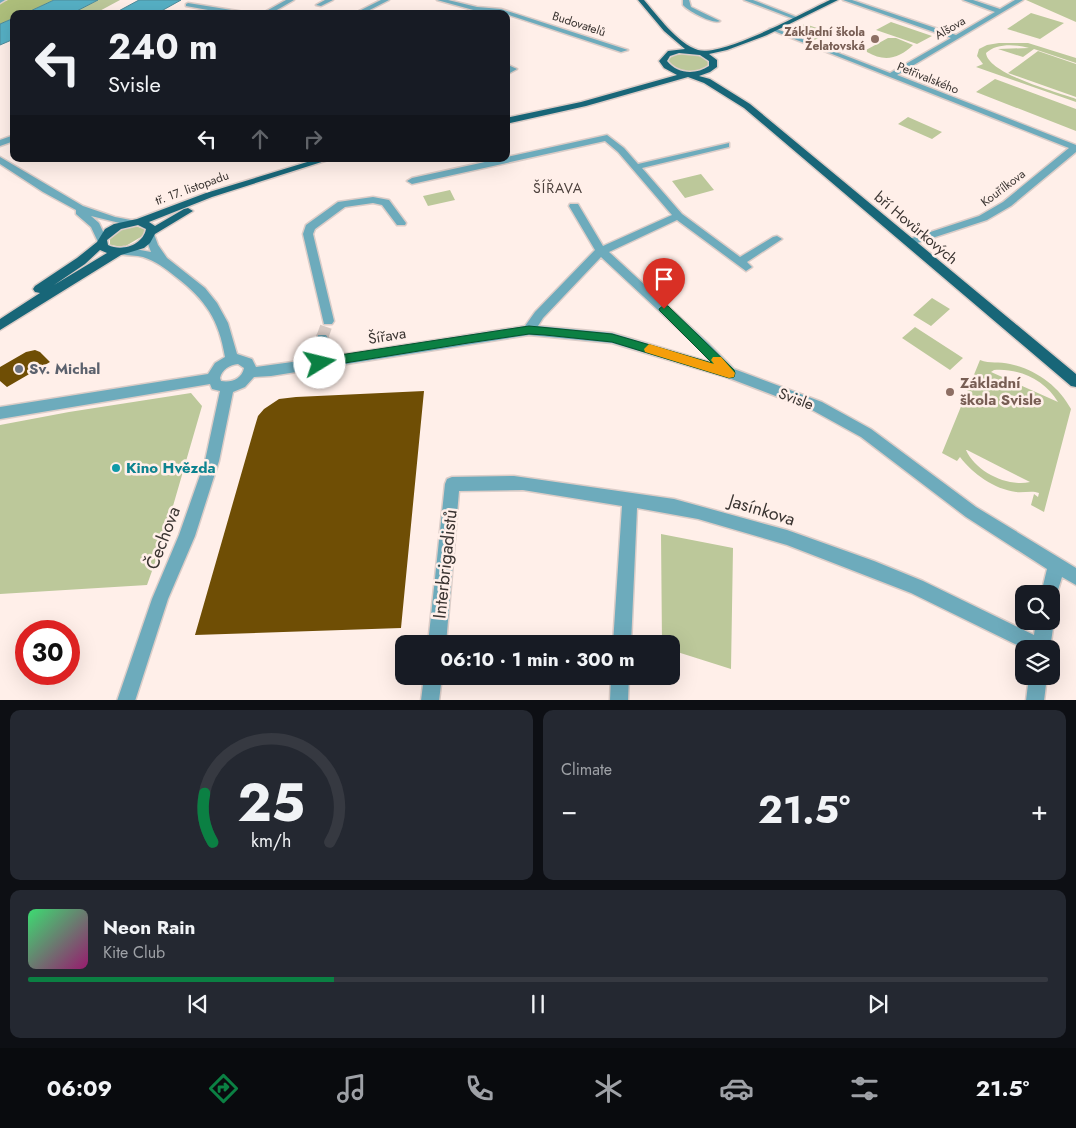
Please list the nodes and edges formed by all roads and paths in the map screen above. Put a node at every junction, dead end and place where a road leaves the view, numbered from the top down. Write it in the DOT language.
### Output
graph roads {
  1 [pos="196,0"];
  2 [pos="291,0"];
  3 [pos="330,0"];
  4 [pos="386,0"];
  5 [pos="440,0"];
  6 [pos="641,0"];
  7 [pos="686,0"];
  8 [pos="747,0"];
  9 [pos="835,0"];
  10 [pos="846,0"];
  11 [pos="966,0"];
  12 [pos="1020,0"];
  13 [pos="319,5"];
  14 [pos="211,10"];
  15 [pos="272,10"];
  16 [pos="365,10"];
  17 [pos="499,10"];
  18 [pos="1000,11"];
  19 [pos="510,14"];
  20 [pos="796,18"];
  21 [pos="717,21"];
  22 [pos="664,27"];
  23 [pos="772,29"];
  24 [pos="758,35"];
  25 [pos="956,37"];
  26 [pos="624,50"];
  27 [pos="698,52"];
  28 [pos="666,55"];
  29 [pos="661,69"];
  30 [pos="716,73"];
  31 [pos="688,74"];
  32 [pos="892,75"];
  33 [pos="611,96"];
  34 [pos="736,97"];
  35 [pos="510,120"];
  36 [pos="726,145"];
  37 [pos="1075,148"];
  38 [pos="510,159"];
  39 [pos="0,160"];
  40 [pos="316,162"];
  41 [pos="498,162"];
  42 [pos="636,167"];
  43 [pos="256,180"];
  44 [pos="412,181"];
  45 [pos="66,201"];
  46 [pos="574,206"];
  47 [pos="678,216"];
  48 [pos="135,222"];
  49 [pos="401,223"];
  50 [pos="151,234"];
  51 [pos="777,239"];
  52 [pos="102,242"];
  53 [pos="910,242"];
  54 [pos="601,251"];
  55 [pos="121,252"];
  56 [pos="167,264"];
  57 [pos="0,316"];
  58 [pos="328,321"];
  59 [pos="0,325"];
  60 [pos="529,330"];
  61 [pos="322,338"];
  62 [pos="232,360"];
  63 [pos="320,363"];
  64 [pos="250,372"];
  65 [pos="729,373"];
  66 [pos="213,378"];
  67 [pos="1076,382"];
  68 [pos="227,388"];
  69 [pos="0,413"];
  70 [pos="452,484"];
  71 [pos="630,500"];
  72 [pos="1056,567"];
  73 [pos="1076,577"];
  74 [pos="1051,585"];
  75 [pos="438,635"];
  76 [pos="622,635"];
  77 [pos="1025,640"];
  78 [pos="432,685"];
  79 [pos="619,685"];
  80 [pos="1037,685"];
  81 [pos="126,700"];
  82 [pos="430,700"];
  83 [pos="618,700"];
  84 [pos="1035,700"];
  1 -- 14 [label="street"];
  2 -- 15 [label="street"];
  3 -- 13 [label="street"];
  4 -- 16 [label="street"];
  5 -- 17 [label="street, Budovatelů"];
  6 -- 22 [label="main road"];
  7 -- 21 [label="street"];
  8 -- 20 [label="street"];
  9 -- 20 [label="main road"];
  10 -- 25 [label="street"];
  11 -- 18 [label="street"];
  12 -- 18 [label="street, Alšova"];
  18 -- 25 [label="street, Alšova"];
  19 -- 26 [label="street, Budovatelů"];
  20 -- 23 [label="main road"];
  22 -- 27 [label="main road"];
  22 -- 28 [label="main road"];
  23 -- 24 [label="main road"];
  23 -- 32 [label="street, Petřivalského"];
  24 -- 27 [label="main road"];
  24 -- 30 [label="main road"];
  25 -- 32 [label="street, Alšova"];
  27 -- 28 [label="main road"];
  27 -- 30 [label="main road, bří Hovůrkových"];
  28 -- 29 [label="main road"];
  29 -- 31 [label="main road, bří Hovůrkových"];
  29 -- 33 [label="main road"];
  30 -- 31 [label="main road"];
  30 -- 34 [label="main road, bří Hovůrkových"];
  31 -- 33 [label="main road"];
  31 -- 34 [label="main road, bří Hovůrkových"];
  32 -- 37 [label="street, Petřivalského"];
  33 -- 35 [label="main road"];
  34 -- 53 [label="main road, bří Hovůrkových"];
  36 -- 42 [label="street"];
  37 -- 53 [label="street, Kouřílkova"];
  38 -- 42 [label="street"];
  39 -- 45 [label="street"];
  40 -- 43 [label="main road, tř. 17. listopadu"];
  41 -- 44 [label="street"];
  42 -- 47 [label="street"];
  43 -- 48 [label="main road, tř. 17. listopadu"];
  43 -- 50 [label="main road, tř. 17. listopadu"];
  45 -- 48 [label="street"];
  45 -- 52 [label="street"];
  46 -- 54 [label="street"];
  47 -- 51 [label="street"];
  47 -- 54 [label="street"];
  48 -- 50 [label="main road, tř. 17. listopadu"];
  48 -- 52 [label="main road, tř. 17. listopadu"];
  49 -- 58 [label="street"];
  50 -- 55 [label="main road, tř. 17. listopadu"];
  50 -- 56 [label="street"];
  52 -- 55 [label="main road"];
  52 -- 57 [label="main road, tř. 17. listopadu"];
  53 -- 67 [label="main road, bří Hovůrkových"];
  54 -- 60 [label="street"];
  54 -- 65 [label="street, Svisle"];
  55 -- 56 [label="street"];
  55 -- 59 [label="main road, tř. 17. listopadu"];
  56 -- 62 [label="street"];
  60 -- 63 [label="street, Šířava"];
  60 -- 65 [label="street, Šířava"];
  61 -- 63 [label="street"];
  62 -- 64 [label="street"];
  62 -- 66 [label="street"];
  63 -- 64 [label="street, Šířava"];
  64 -- 68 [label="street"];
  65 -- 72 [label="street, Svisle"];
  66 -- 68 [label="street"];
  66 -- 69 [label="street"];
  68 -- 81 [label="street, Čechova"];
  70 -- 71 [label="street, Jasínkova"];
  70 -- 75 [label="street, Interbrigadistů"];
  71 -- 76 [label="street"];
  71 -- 77 [label="street, Jasínkova"];
  72 -- 73 [label="street, Svisle"];
  72 -- 74 [label="street"];
  78 -- 82 [label="street"];
  79 -- 83 [label="street"];
  80 -- 84 [label="street"];
}
